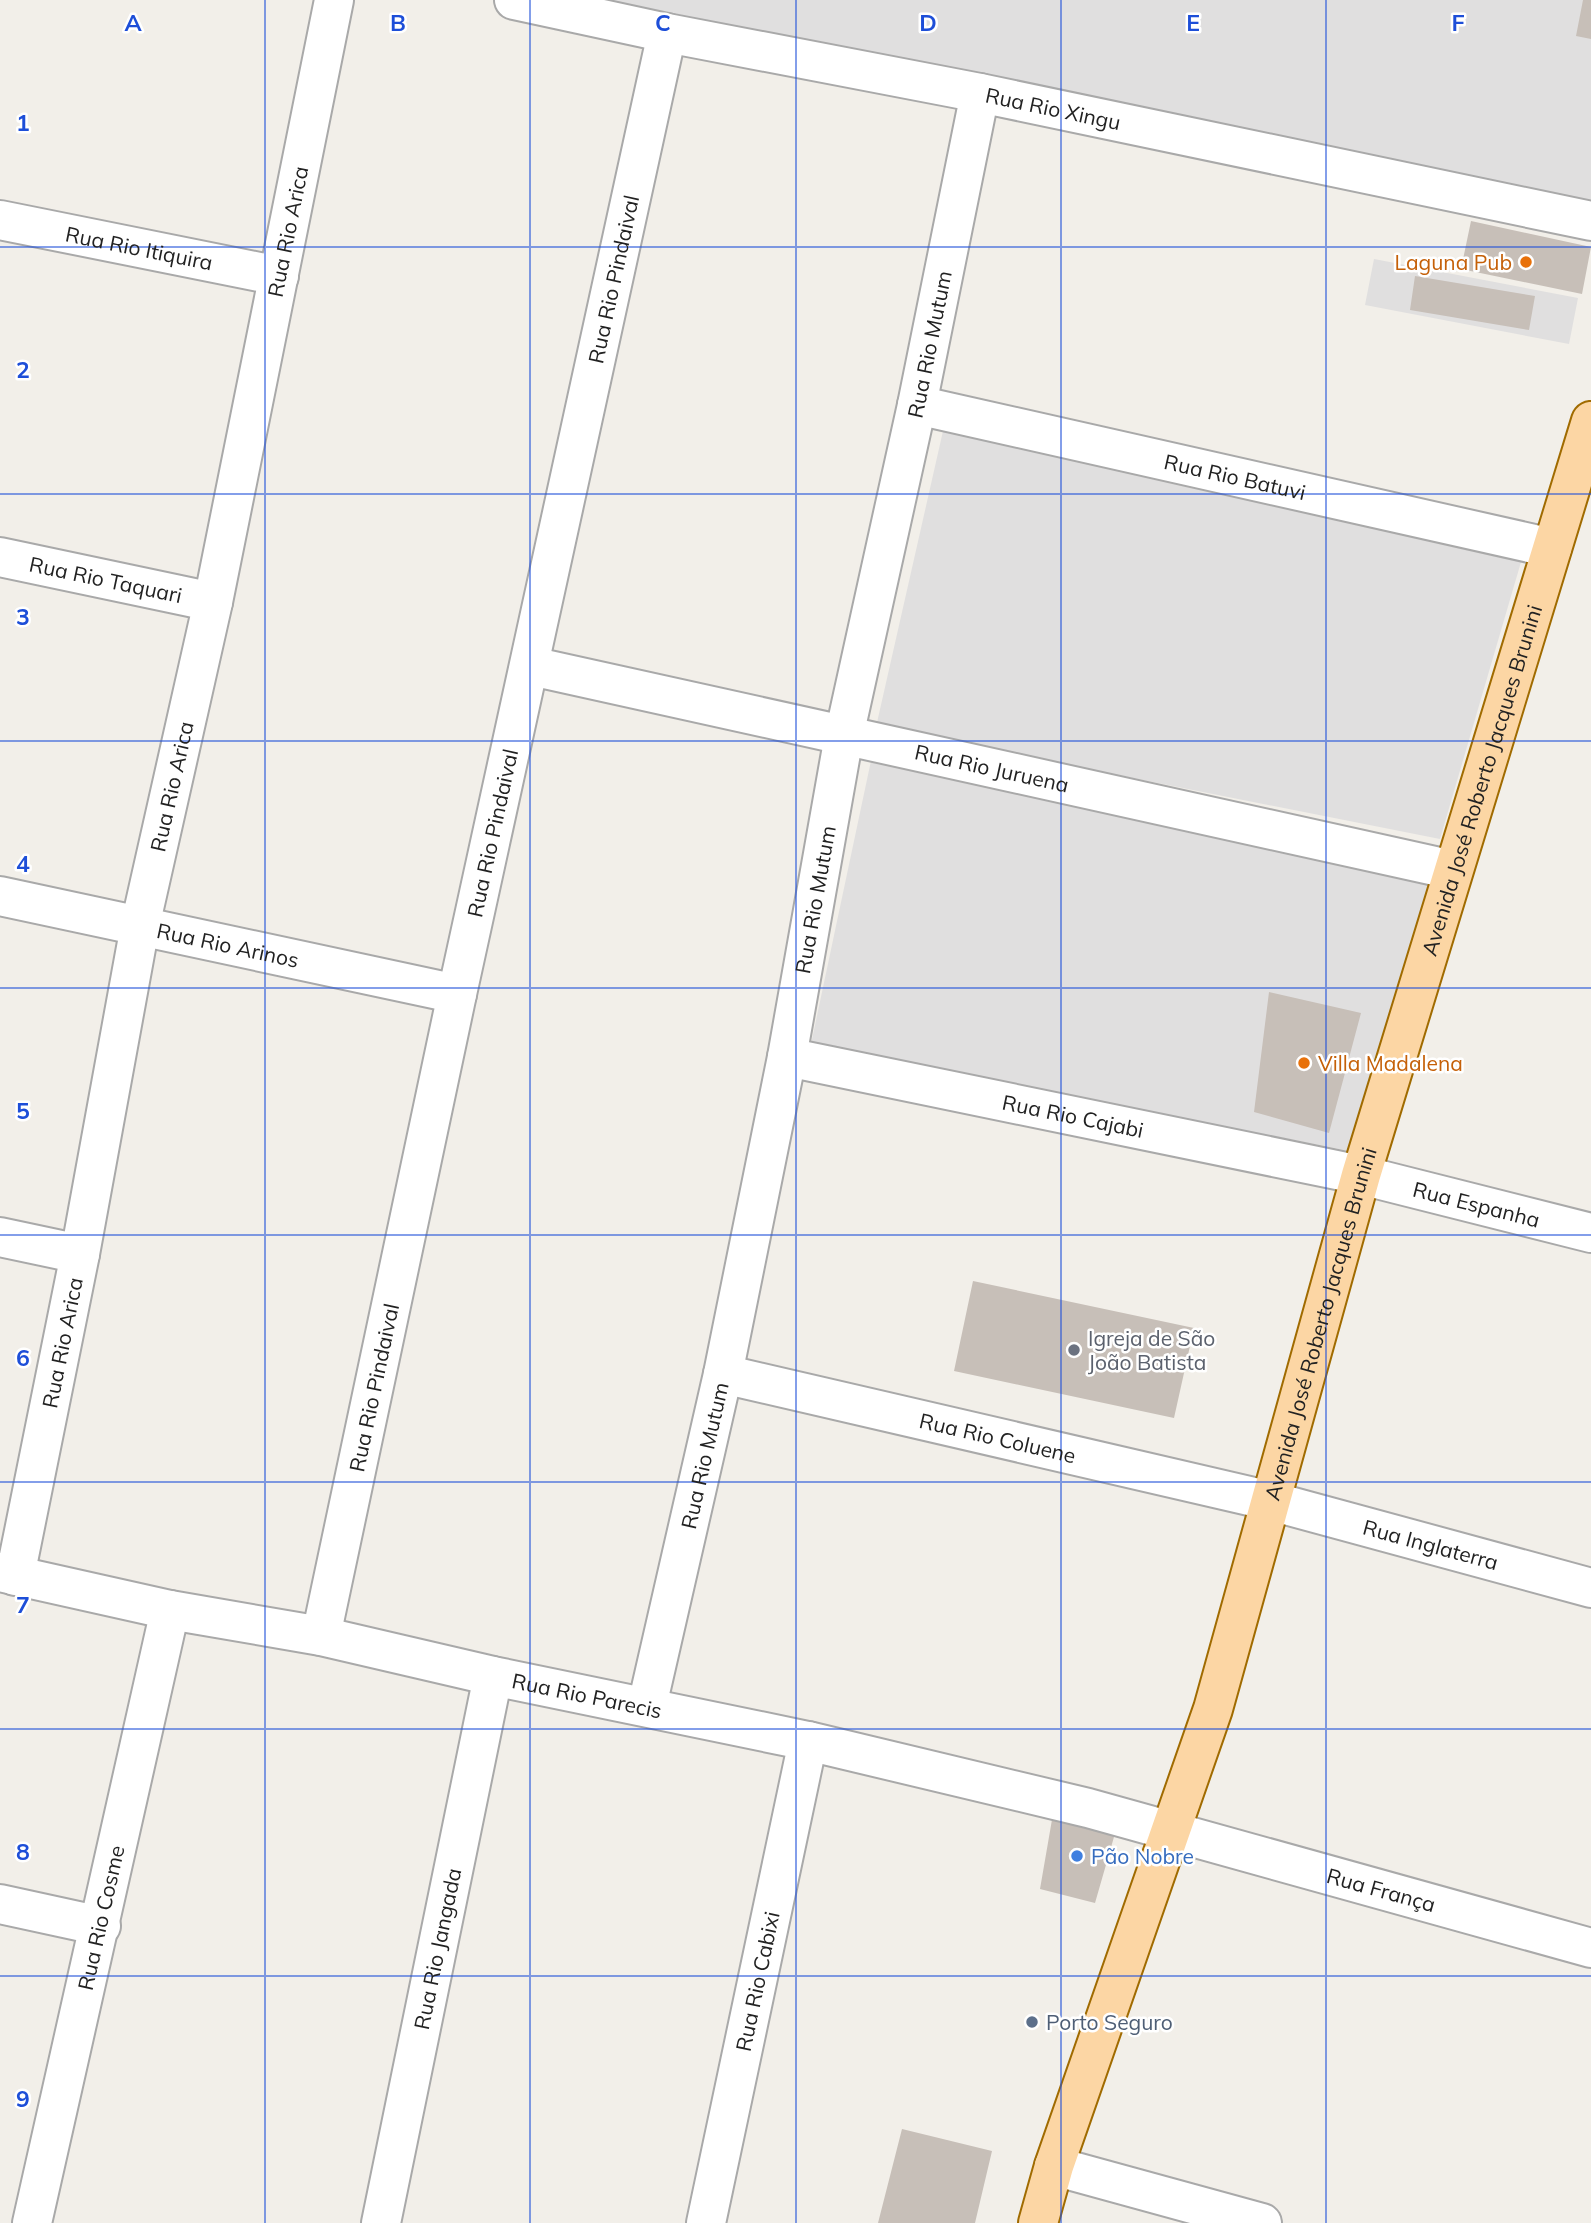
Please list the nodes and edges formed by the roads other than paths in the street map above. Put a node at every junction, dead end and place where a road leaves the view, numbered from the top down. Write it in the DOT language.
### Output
graph roads {
  1 [pos="334,0"];
  2 [pos="514,0"];
  3 [pos="667,33"];
  4 [pos="980,93"];
  5 [pos="0,220"];
  6 [pos="1591,221"];
  7 [pos="279,276"];
  8 [pos="917,405"];
  9 [pos="1591,421"];
  10 [pos="1552,548"];
  11 [pos="0,556"];
  12 [pos="213,602"];
  13 [pos="531,666"];
  14 [pos="844,736"];
  15 [pos="1453,870"];
  16 [pos="0,896"];
  17 [pos="140,926"];
  18 [pos="457,994"];
  19 [pos="787,1057"];
  20 [pos="1361,1175"];
  21 [pos="1591,1233"];
  22 [pos="0,1237"];
  23 [pos="80,1254"];
  24 [pos="723,1374"];
  25 [pos="1271,1501"];
  26 [pos="8,1574"];
  27 [pos="1591,1588"];
  28 [pos="170,1610"];
  29 [pos="321,1636"];
  30 [pos="493,1676"];
  31 [pos="647,1706"];
  32 [pos="808,1741"];
  33 [pos="1170,1830"];
  34 [pos="0,1904"];
  35 [pos="101,1926"];
  36 [pos="1591,1948"];
  37 [pos="1054,2166"];
  38 [pos="32,2223"];
  39 [pos="381,2223"];
  40 [pos="706,2223"];
  41 [pos="1038,2223"];
  42 [pos="1262,2223"];
  1 -- 7 [label="street, Rua Rio Arica"];
  2 -- 3 [label="street, Rua Rio Xingu"];
  3 -- 4 [label="street, Rua Rio Xingu"];
  3 -- 13 [label="street, Rua Rio Pindaival"];
  4 -- 6 [label="street, Rua Rio Xingu"];
  4 -- 8 [label="street, Rua Rio Mutum"];
  5 -- 7 [label="street, Rua Rio Itiquira"];
  7 -- 12 [label="street, Rua Rio Arica"];
  8 -- 10 [label="street, Rua Rio Batuvi"];
  8 -- 14 [label="street, Rua Rio Mutum"];
  9 -- 10 [label="main road, Avenida José Roberto Jacques Brunini"];
  10 -- 15 [label="main road, Avenida José Roberto Jacques Brunini"];
  11 -- 12 [label="street, Rua Rio Taquari"];
  12 -- 17 [label="street, Rua Rio Arica"];
  13 -- 14 [label="street, Rua Rio Juruena"];
  13 -- 18 [label="street, Rua Rio Pindaival"];
  14 -- 15 [label="street, Rua Rio Juruena"];
  14 -- 19 [label="street, Rua Rio Mutum"];
  15 -- 20 [label="main road, Avenida José Roberto Jacques Brunini"];
  16 -- 17 [label="street, Rua Rio Arinos"];
  17 -- 18 [label="street, Rua Rio Arinos"];
  17 -- 23 [label="street, Rua Rio Arica"];
  18 -- 29 [label="street, Rua Rio Pindaival"];
  19 -- 20 [label="street, Rua Rio Cajabi"];
  19 -- 24 [label="street, Rua Rio Mutum"];
  20 -- 21 [label="street, Rua Espanha"];
  20 -- 25 [label="main road, Avenida José Roberto Jacques Brunini"];
  22 -- 23 [label="street"];
  23 -- 26 [label="street, Rua Rio Arica"];
  24 -- 25 [label="street, Rua Rio Coluene"];
  24 -- 31 [label="street, Rua Rio Mutum"];
  25 -- 27 [label="street, Rua Inglaterra"];
  25 -- 33 [label="main road, Avenida José Roberto Jacques Brunini"];
  26 -- 28 [label="street, Rua Rio Parecis"];
  28 -- 29 [label="street, Rua Rio Parecis"];
  28 -- 35 [label="street, Rua Rio Cosme"];
  29 -- 30 [label="street, Rua Rio Parecis"];
  30 -- 31 [label="street, Rua Rio Parecis"];
  30 -- 39 [label="street, Rua Rio Jangada"];
  31 -- 32 [label="street, Rua Rio Parecis"];
  32 -- 33 [label="street, Rua Rio Parecis"];
  32 -- 40 [label="street, Rua Rio Cabixi"];
  33 -- 36 [label="street, Rua França"];
  33 -- 37 [label="main road, Avenida José Roberto Jacques Brunini"];
  34 -- 35 [label="street"];
  35 -- 38 [label="street, Rua Rio Cosme"];
  37 -- 41 [label="main road, Avenida José Roberto Jacques Brunini"];
  37 -- 42 [label="street"];
}
